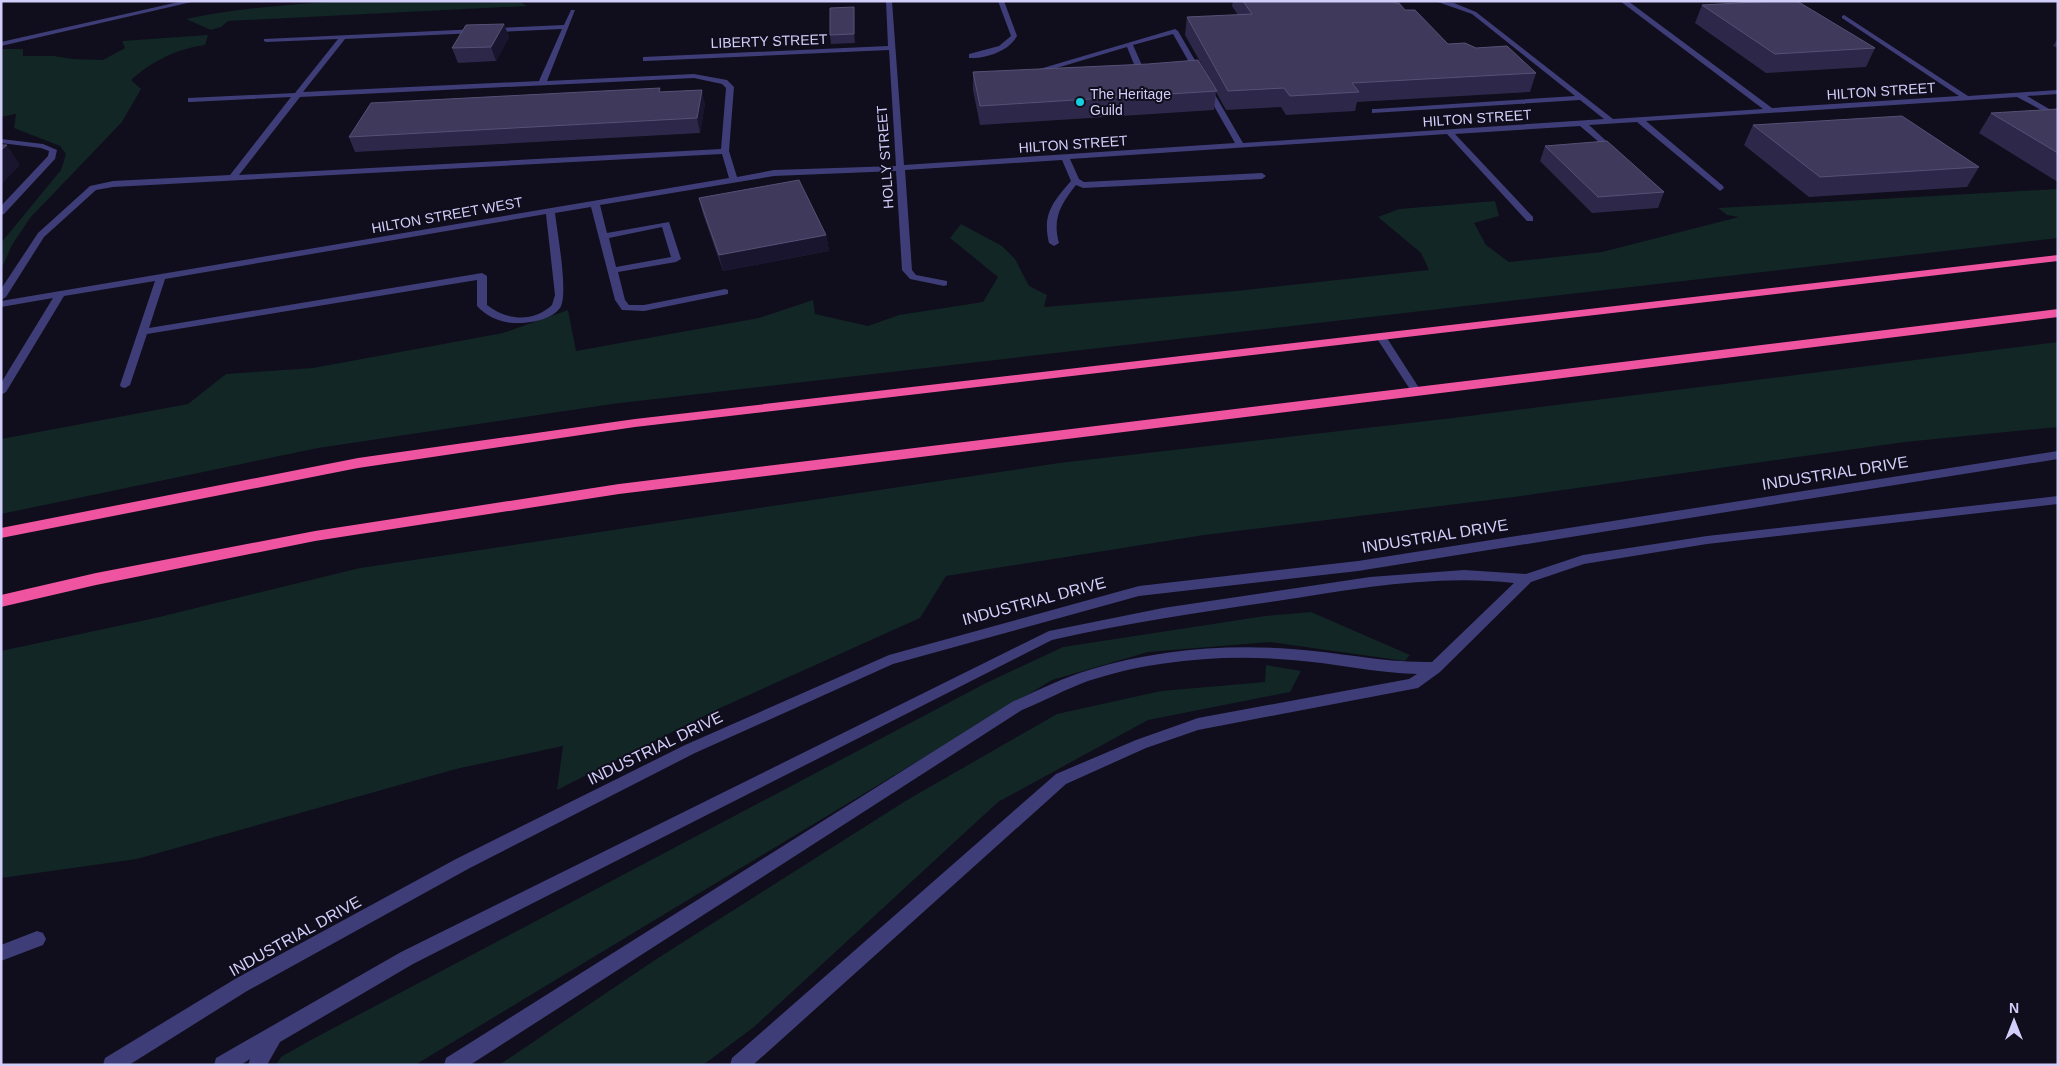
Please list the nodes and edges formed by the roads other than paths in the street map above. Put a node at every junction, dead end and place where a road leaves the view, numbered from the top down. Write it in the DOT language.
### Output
graph roads {
  1 [pos="193,1"];
  2 [pos="889,1"];
  3 [pos="1001,1"];
  4 [pos="1438,1"];
  5 [pos="1622,1"];
  6 [pos="574,11"];
  7 [pos="1844,17"];
  8 [pos="566,27"];
  9 [pos="343,37"];
  10 [pos="266,40"];
  11 [pos="1,44"];
  12 [pos="1129,44"];
  13 [pos="892,48"];
  14 [pos="972,56"];
  15 [pos="646,58"];
  16 [pos="1026,74"];
  17 [pos="1144,79"];
  18 [pos="542,83"];
  19 [pos="2058,92"];
  20 [pos="298,95"];
  21 [pos="2018,95"];
  22 [pos="1582,98"];
  23 [pos="1967,98"];
  24 [pos="191,100"];
  25 [pos="1375,111"];
  26 [pos="1771,111"];
  27 [pos="2058,117"];
  28 [pos="1640,120"];
  29 [pos="1611,121"];
  30 [pos="1582,123"];
  31 [pos="1449,132"];
  32 [pos="1,141"];
  33 [pos="1241,146"];
  34 [pos="725,151"];
  35 [pos="1617,156"];
  36 [pos="1065,157"];
  37 [pos="898,168"];
  38 [pos="1262,176"];
  39 [pos="233,177"];
  40 [pos="734,180"];
  41 [pos="1075,181"];
  42 [pos="1720,188"];
  43 [pos="595,204"];
  44 [pos="550,211"];
  45 [pos="1,212"];
  46 [pos="1530,219"];
  47 [pos="604,236"];
  48 [pos="1054,243"];
  49 [pos="2058,258"];
  50 [pos="613,270"];
  51 [pos="161,277"];
  52 [pos="944,283"];
  53 [pos="725,292"];
  54 [pos="60,294"];
  55 [pos="1,297"];
  56 [pos="1,304"];
  57 [pos="2058,313"];
  58 [pos="143,332"];
  59 [pos="1381,337"];
  60 [pos="125,385"];
  61 [pos="1416,391"];
  62 [pos="1,392"];
  63 [pos="2058,455"];
  64 [pos="2058,500"];
  65 [pos="1,533"];
  66 [pos="1526,580"];
  67 [pos="1,601"];
  68 [pos="1435,668"];
  69 [pos="37,939"];
  70 [pos="1,953"];
  71 [pos="274,1035"];
  72 [pos="112,1065"];
  73 [pos="224,1065"];
  74 [pos="257,1065"];
  75 [pos="453,1065"];
  76 [pos="739,1065"];
  1 -- 11 [label="street"];
  2 -- 13 [label="street, HOLLY STREET"];
  3 -- 14 [label="street"];
  4 -- 22 [label="street"];
  5 -- 26 [label="street"];
  6 -- 8 [label="street"];
  7 -- 23 [label="street"];
  8 -- 9 [label="street"];
  8 -- 18 [label="street"];
  9 -- 10 [label="street"];
  9 -- 20 [label="street"];
  12 -- 16 [label="street"];
  12 -- 17 [label="street"];
  12 -- 33 [label="street"];
  13 -- 15 [label="street, LIBERTY STREET"];
  13 -- 37 [label="street, HOLLY STREET"];
  18 -- 20 [label="street"];
  18 -- 34 [label="street"];
  19 -- 21 [label="street, HILTON STREET"];
  20 -- 24 [label="street"];
  20 -- 39 [label="street"];
  21 -- 23 [label="street, HILTON STREET"];
  21 -- 27 [label="street"];
  22 -- 25 [label="street"];
  22 -- 29 [label="street"];
  23 -- 26 [label="street, HILTON STREET"];
  26 -- 28 [label="street, HILTON STREET"];
  28 -- 29 [label="street, HILTON STREET"];
  28 -- 42 [label="street"];
  29 -- 30 [label="street, HILTON STREET"];
  30 -- 31 [label="street, HILTON STREET"];
  30 -- 35 [label="street"];
  31 -- 33 [label="street, HILTON STREET"];
  31 -- 46 [label="street"];
  32 -- 45 [label="street"];
  33 -- 36 [label="street, HILTON STREET"];
  34 -- 39 [label="street"];
  34 -- 40 [label="street"];
  36 -- 37 [label="street, HILTON STREET"];
  36 -- 41 [label="street"];
  37 -- 40 [label="street, HILTON STREET WEST"];
  37 -- 52 [label="street, HOLLY STREET"];
  38 -- 41 [label="street"];
  39 -- 55 [label="street"];
  40 -- 43 [label="street, HILTON STREET WEST"];
  41 -- 48 [label="street"];
  43 -- 44 [label="street, HILTON STREET WEST"];
  43 -- 47 [label="street"];
  44 -- 51 [label="street, HILTON STREET WEST"];
  44 -- 58 [label="street"];
  47 -- 50 [label="street"];
  47 -- 50 [label="street"];
  49 -- 59 [label="highway"];
  50 -- 53 [label="street"];
  51 -- 54 [label="street, HILTON STREET WEST"];
  51 -- 58 [label="street"];
  54 -- 56 [label="street, HILTON STREET WEST"];
  54 -- 62 [label="street"];
  57 -- 61 [label="highway"];
  58 -- 60 [label="street"];
  59 -- 61 [label="street"];
  59 -- 65 [label="highway"];
  61 -- 67 [label="highway"];
  63 -- 72 [label="street, INDUSTRIAL DRIVE"];
  64 -- 66 [label="street"];
  66 -- 68 [label="street"];
  66 -- 71 [label="street"];
  68 -- 75 [label="street"];
  68 -- 76 [label="street"];
  69 -- 70 [label="street"];
  71 -- 73 [label="street"];
  71 -- 74 [label="street"];
}
